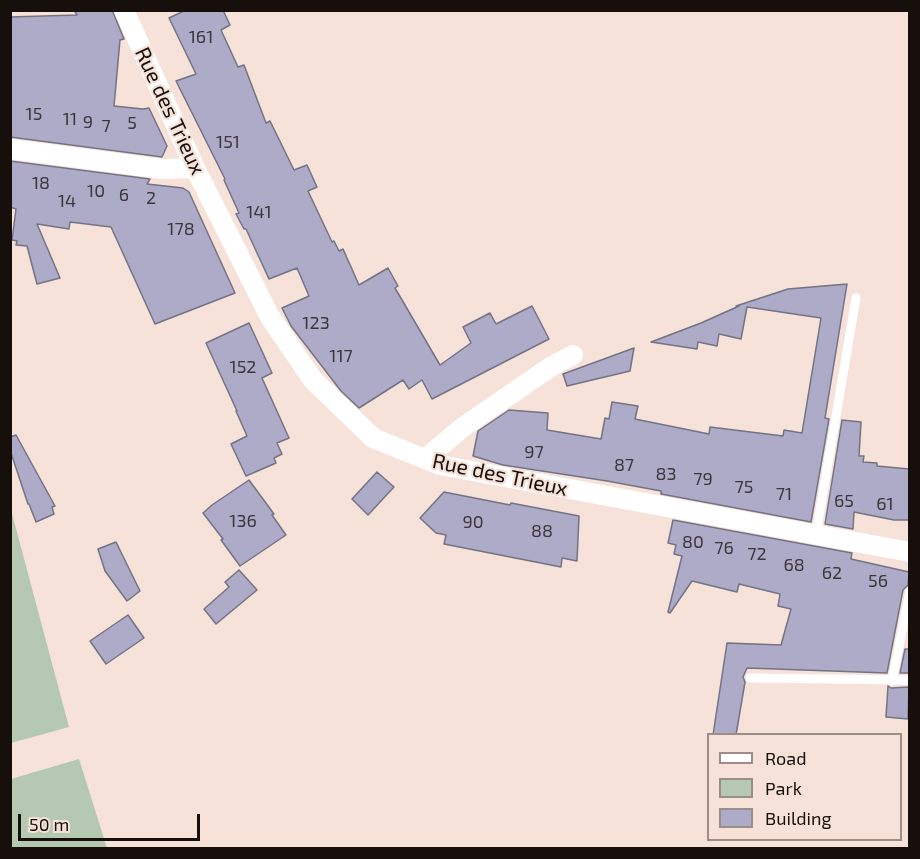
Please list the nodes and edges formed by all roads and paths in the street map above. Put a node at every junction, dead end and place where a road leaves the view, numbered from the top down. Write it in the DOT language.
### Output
graph roads {
  1 [pos="124,10"];
  2 [pos="10,149"];
  3 [pos="195,168"];
  4 [pos="856,298"];
  5 [pos="573,355"];
  6 [pos="425,459"];
  7 [pos="816,534"];
  8 [pos="909,552"];
  9 [pos="909,591"];
  10 [pos="750,678"];
  11 [pos="909,680"];
  12 [pos="892,681"];
  1 -- 3 [label="street, Rue des Trieux"];
  2 -- 3 [label="street"];
  3 -- 6 [label="street, Rue des Trieux"];
  4 -- 7 [label="lane"];
  5 -- 6 [label="street"];
  6 -- 7 [label="street, Rue des Trieux"];
  7 -- 8 [label="street, Rue des Trieux"];
  9 -- 12 [label="lane"];
  10 -- 12 [label="lane"];
  11 -- 12 [label="lane"];
}
